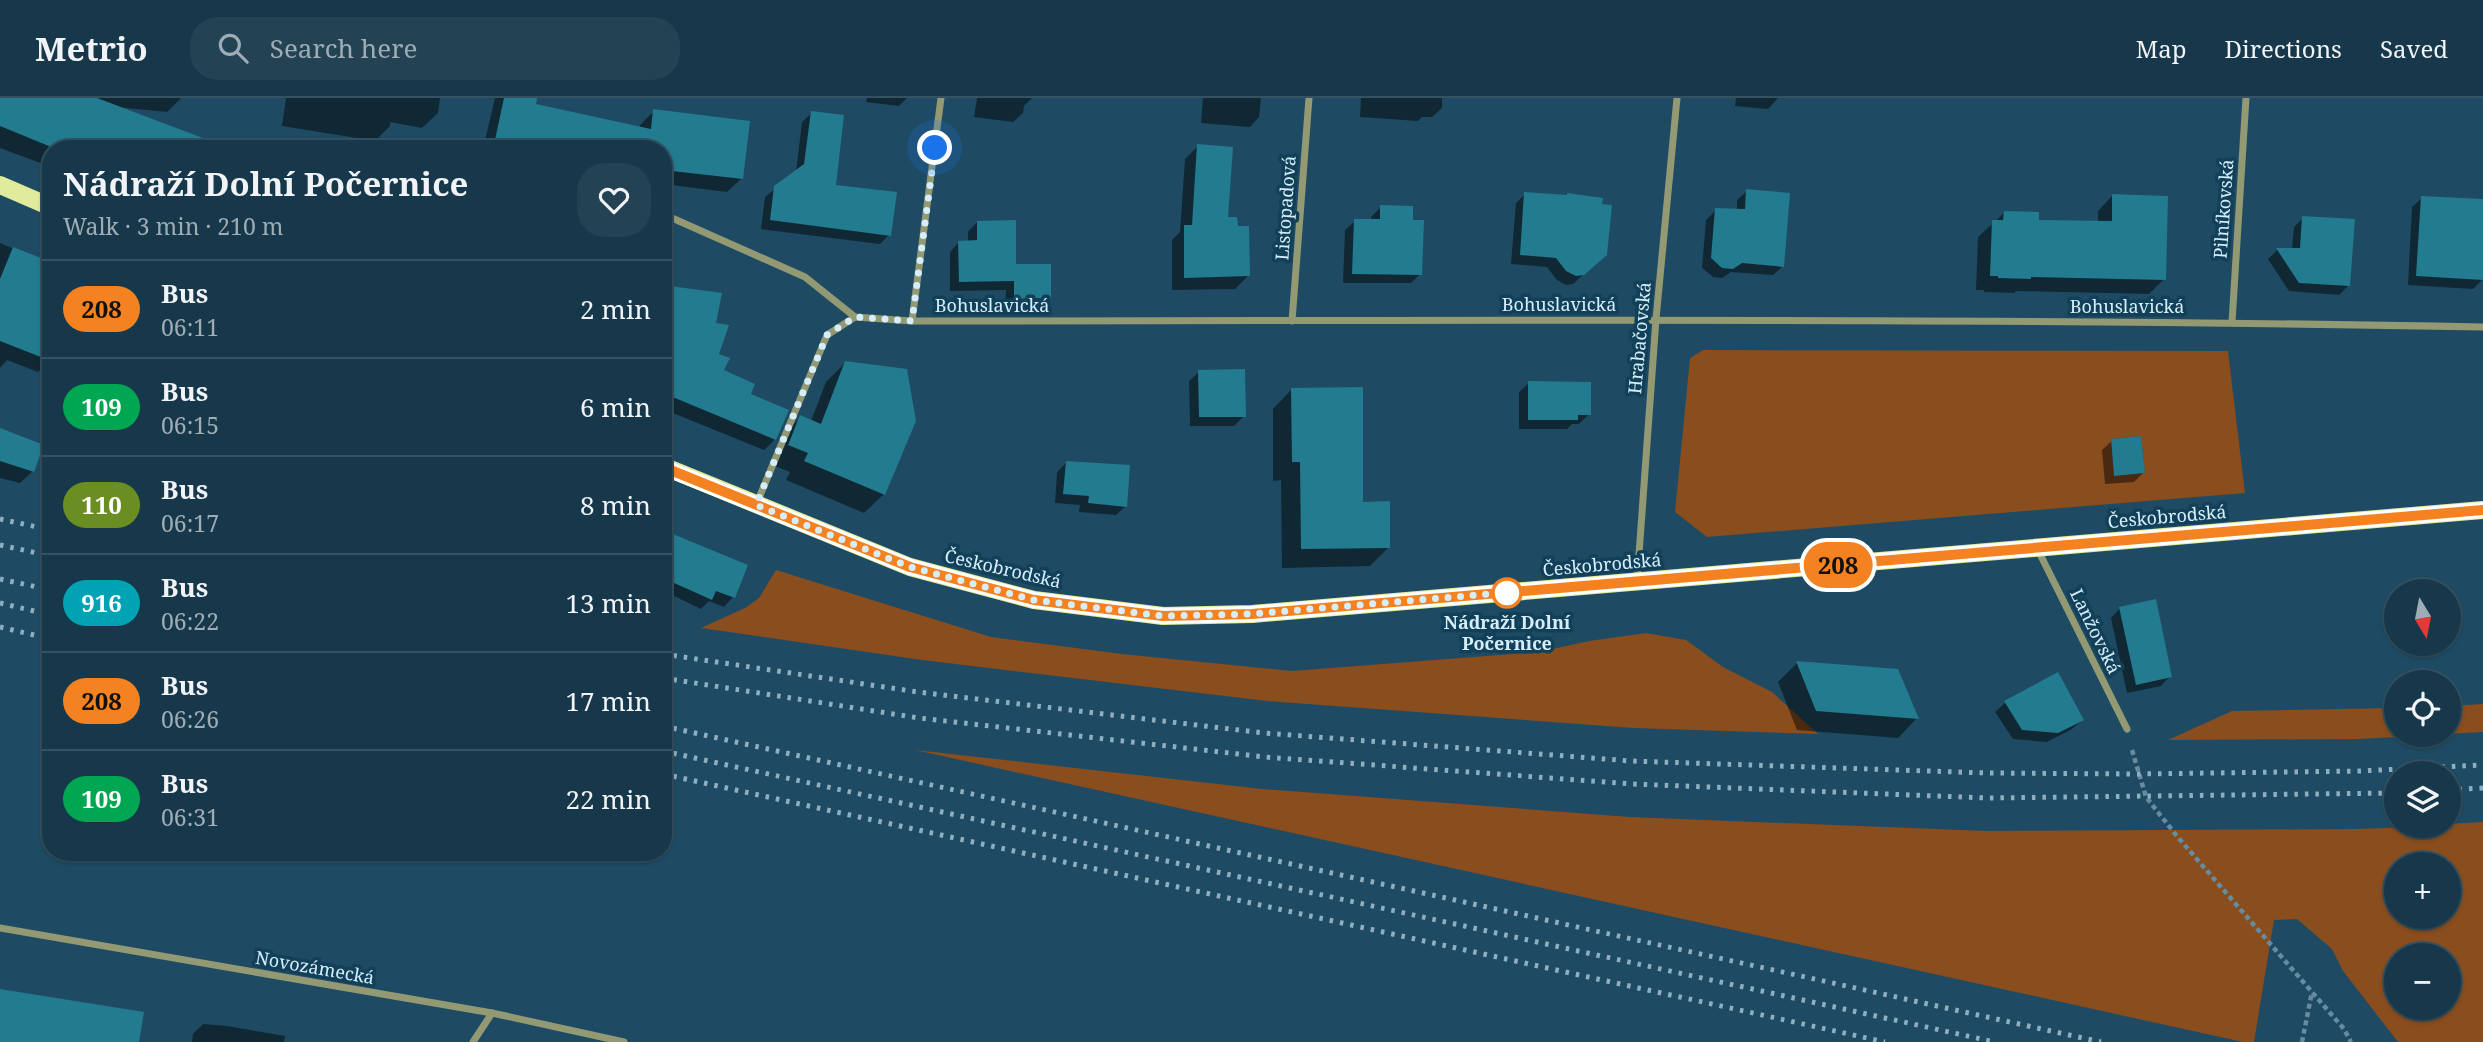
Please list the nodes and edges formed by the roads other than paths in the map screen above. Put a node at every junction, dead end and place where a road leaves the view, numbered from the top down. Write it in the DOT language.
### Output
graph roads {
  1 [pos="941,98"];
  2 [pos="1309,98"];
  3 [pos="1677,98"];
  4 [pos="2246,98"];
  5 [pos="0,185"];
  6 [pos="42,202"];
  7 [pos="672,218"];
  8 [pos="855,317"];
  9 [pos="1656,319"];
  10 [pos="912,321"];
  11 [pos="1292,321"];
  12 [pos="2232,322"];
  13 [pos="2483,327"];
  14 [pos="672,471"];
  15 [pos="756,505"];
  16 [pos="2483,510"];
  17 [pos="2037,548"];
  18 [pos="1637,582"];
  19 [pos="2127,729"];
  20 [pos="0,928"];
  21 [pos="492,1013"];
  22 [pos="473,1042"];
  23 [pos="624,1042"];
  1 -- 10 [label="street"];
  2 -- 11 [label="street, Listopadová"];
  3 -- 9 [label="street, Hrabačovská"];
  4 -- 12 [label="street, Pilníkovská"];
  5 -- 6 [label="main road"];
  7 -- 8 [label="street"];
  8 -- 10 [label="street, Bohuslavická"];
  8 -- 15 [label="street"];
  9 -- 11 [label="street, Bohuslavická"];
  9 -- 12 [label="street, Bohuslavická"];
  9 -- 18 [label="street, Hrabačovská"];
  10 -- 11 [label="street, Bohuslavická"];
  12 -- 13 [label="street, Bohuslavická"];
  14 -- 15 [label="main road, Českobrodská"];
  15 -- 18 [label="main road, Českobrodská"];
  16 -- 17 [label="main road, Českobrodská"];
  17 -- 18 [label="main road, Českobrodská"];
  17 -- 19 [label="street, Lanžovská"];
  20 -- 21 [label="street, Novozámecká"];
  21 -- 22 [label="street"];
  21 -- 23 [label="street, Novozámecká"];
}
